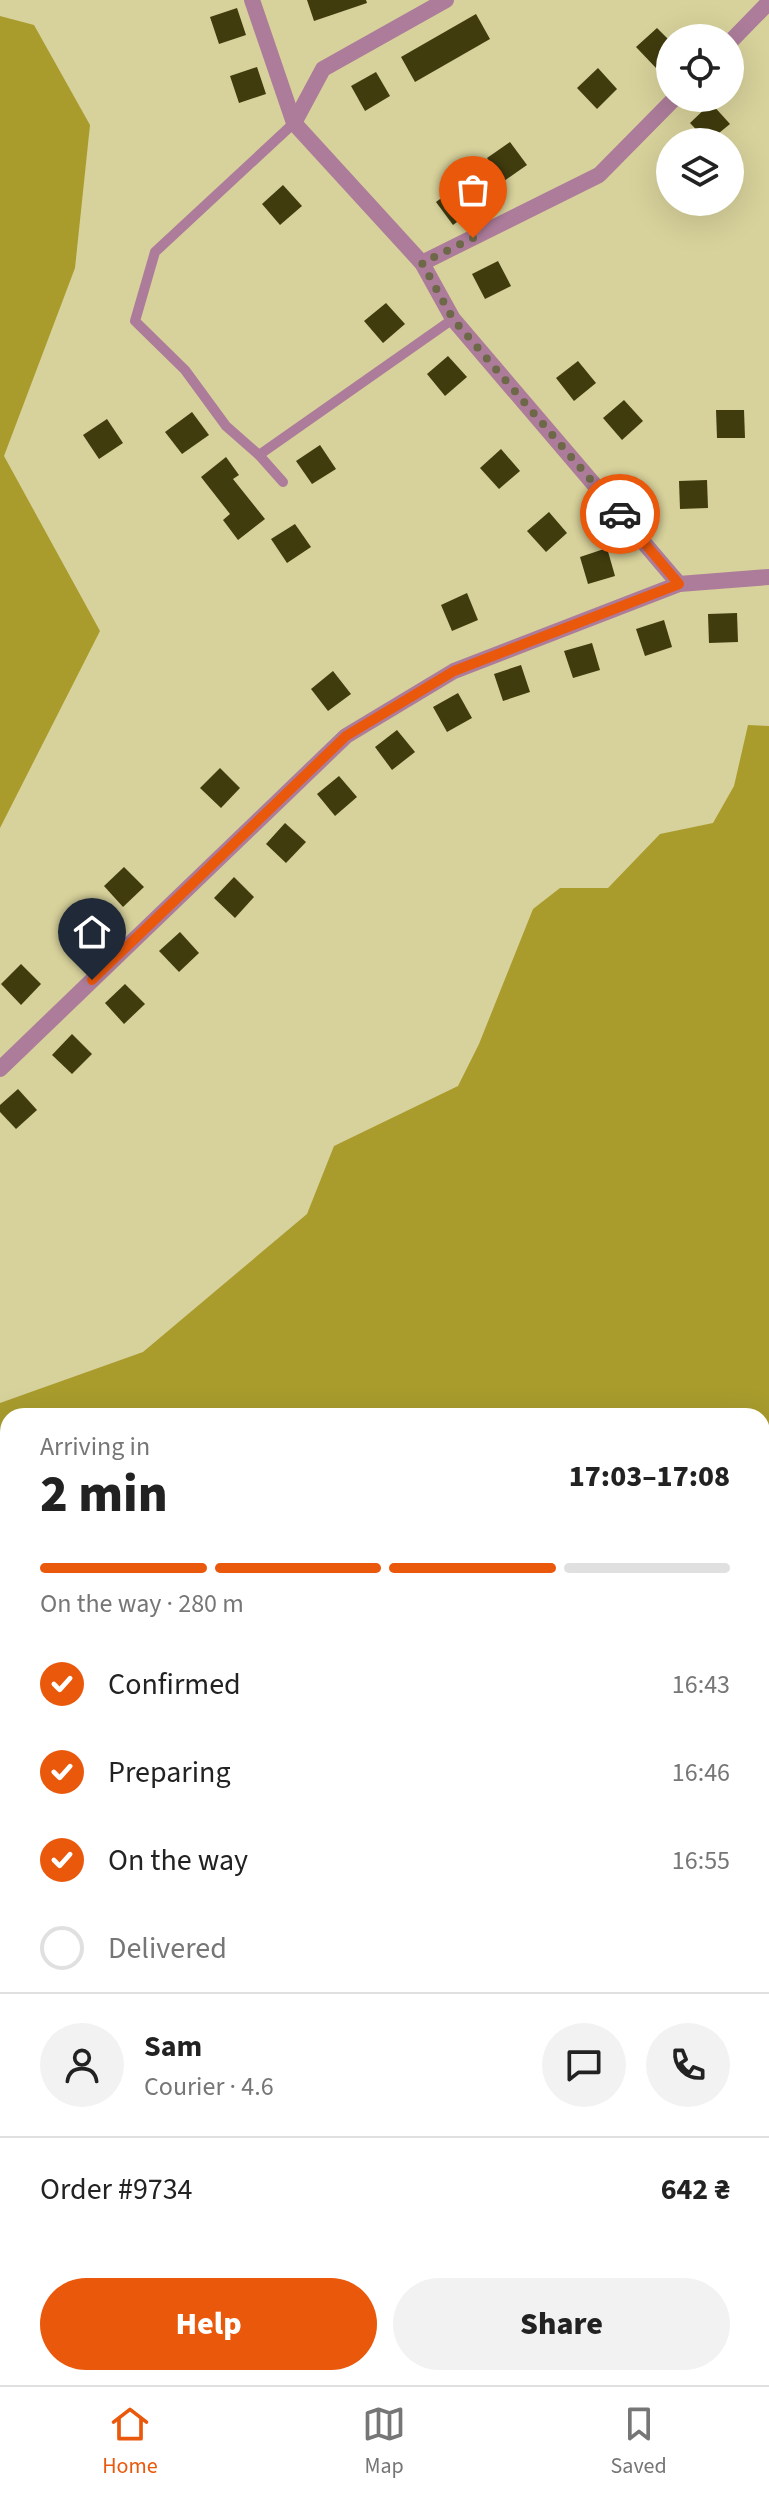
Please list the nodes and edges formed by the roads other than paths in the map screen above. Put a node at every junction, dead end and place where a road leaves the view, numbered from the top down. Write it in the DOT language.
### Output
graph roads {
  1 [pos="252,0"];
  2 [pos="446,0"];
  3 [pos="769,2"];
  4 [pos="744,28"];
  5 [pos="661,112"];
  6 [pos="294,123"];
  7 [pos="422,263"];
  8 [pos="453,319"];
  9 [pos="259,455"];
  10 [pos="283,482"];
  11 [pos="769,577"];
  12 [pos="679,584"];
  13 [pos="0,1069"];
  1 -- 6 [label="street"];
  2 -- 6 [label="street"];
  3 -- 4 [label="street"];
  5 -- 7 [label="street"];
  6 -- 7 [label="street"];
  6 -- 9 [label="lane"];
  7 -- 8 [label="street"];
  8 -- 9 [label="lane"];
  8 -- 12 [label="street"];
  9 -- 10 [label="lane"];
  11 -- 12 [label="street"];
  12 -- 13 [label="street"];
}
